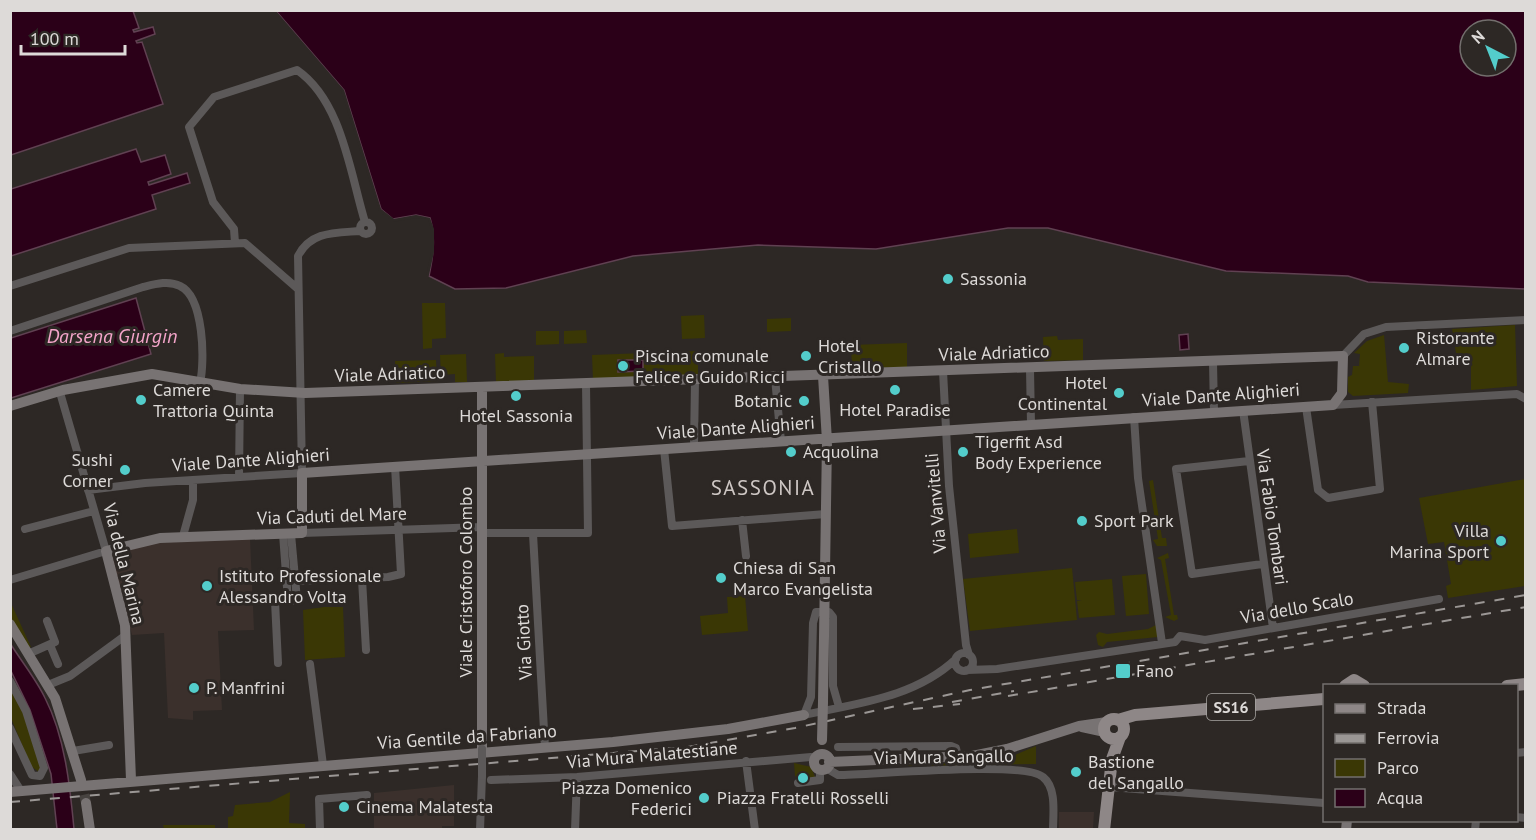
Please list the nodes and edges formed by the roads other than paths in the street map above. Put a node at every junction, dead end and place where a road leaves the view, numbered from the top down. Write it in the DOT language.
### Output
graph roads {
  1 [pos="235,243"];
  2 [pos="10,286"];
  3 [pos="298,289"];
  4 [pos="1526,320"];
  5 [pos="10,331"];
  6 [pos="1342,356"];
  7 [pos="1213,362"];
  8 [pos="1030,369"];
  9 [pos="943,371"];
  10 [pos="837,375"];
  11 [pos="823,376"];
  12 [pos="775,378"];
  13 [pos="695,380"];
  14 [pos="195,382"];
  15 [pos="586,384"];
  16 [pos="482,387"];
  17 [pos="240,389"];
  18 [pos="301,393"];
  19 [pos="61,396"];
  20 [pos="1526,399"];
  21 [pos="1372,402"];
  22 [pos="826,403"];
  23 [pos="1333,405"];
  24 [pos="10,406"];
  25 [pos="1306,407"];
  26 [pos="1243,410"];
  27 [pos="1214,412"];
  28 [pos="1134,417"];
  29 [pos="1031,424"];
  30 [pos="946,430"];
  31 [pos="827,438"];
  32 [pos="781,441"];
  33 [pos="694,447"];
  34 [pos="664,449"];
  35 [pos="586,454"];
  36 [pos="482,461"];
  37 [pos="1249,461"];
  38 [pos="395,466"];
  39 [pos="302,473"];
  40 [pos="239,477"];
  41 [pos="193,480"];
  42 [pos="88,490"];
  43 [pos="94,511"];
  44 [pos="826,514"];
  45 [pos="742,520"];
  46 [pos="25,529"];
  47 [pos="398,530"];
  48 [pos="483,530"];
  49 [pos="292,534"];
  50 [pos="533,534"];
  51 [pos="183,536"];
  52 [pos="105,550"];
  53 [pos="746,556"];
  54 [pos="1262,564"];
  55 [pos="362,579"];
  56 [pos="10,580"];
  57 [pos="295,581"];
  58 [pos="1439,599"];
  59 [pos="288,601"];
  60 [pos="825,611"];
  61 [pos="47,621"];
  62 [pos="10,624"];
  63 [pos="1273,628"];
  64 [pos="965,632"];
  65 [pos="126,635"];
  66 [pos="1162,643"];
  67 [pos="50,645"];
  68 [pos="366,650"];
  69 [pos="28,654"];
  70 [pos="971,656"];
  71 [pos="958,657"];
  72 [pos="278,663"];
  73 [pos="58,664"];
  74 [pos="310,664"];
  75 [pos="997,669"];
  76 [pos="964,670"];
  77 [pos="942,672"];
  78 [pos="10,681"];
  79 [pos="1348,684"];
  80 [pos="1362,684"];
  81 [pos="48,685"];
  82 [pos="1321,698"];
  83 [pos="839,707"];
  84 [pos="804,714"];
  85 [pos="10,728"];
  86 [pos="1113,730"];
  87 [pos="109,745"];
  88 [pos="838,747"];
  89 [pos="545,748"];
  90 [pos="482,749"];
  91 [pos="74,751"];
  92 [pos="958,757"];
  93 [pos="746,761"];
  94 [pos="323,765"];
  95 [pos="822,766"];
  96 [pos="10,774"];
  97 [pos="577,777"];
  98 [pos="131,780"];
  99 [pos="490,780"];
  100 [pos="80,783"];
  101 [pos="798,783"];
  102 [pos="1109,787"];
  103 [pos="16,791"];
  104 [pos="367,795"];
  105 [pos="86,803"];
  106 [pos="1323,803"];
  107 [pos="90,830"];
  108 [pos="320,830"];
  109 [pos="480,830"];
  110 [pos="576,830"];
  111 [pos="755,830"];
  112 [pos="1053,830"];
  113 [pos="1104,830"];
  1 -- 2 [label="street"];
  1 -- 3 [label="street"];
  1 -- 3 [label="street"];
  3 -- 18 [label="street"];
  4 -- 6 [label="street"];
  5 -- 14 [label="street"];
  6 -- 7 [label="street, Viale Adriatico"];
  6 -- 23 [label="street"];
  7 -- 8 [label="street, Viale Adriatico"];
  7 -- 27 [label="street"];
  8 -- 9 [label="street, Viale Adriatico"];
  8 -- 29 [label="street"];
  9 -- 10 [label="street, Viale Adriatico"];
  9 -- 30 [label="street, Via Vanvitelli"];
  10 -- 11 [label="street, Viale Adriatico"];
  10 -- 22 [label="street"];
  11 -- 12 [label="street, Viale Adriatico"];
  11 -- 22 [label="street"];
  12 -- 13 [label="street, Viale Adriatico"];
  12 -- 32 [label="street"];
  13 -- 15 [label="street, Viale Adriatico"];
  13 -- 33 [label="street"];
  14 -- 17 [label="street, Viale Adriatico"];
  14 -- 24 [label="street, Viale Adriatico"];
  15 -- 16 [label="street, Viale Adriatico"];
  15 -- 35 [label="street"];
  16 -- 18 [label="street, Viale Adriatico"];
  16 -- 36 [label="street, Viale Cristoforo Colombo"];
  17 -- 18 [label="street, Viale Adriatico"];
  17 -- 40 [label="street"];
  18 -- 39 [label="street"];
  19 -- 42 [label="street, Via della Marina"];
  20 -- 21 [label="street"];
  21 -- 23 [label="street"];
  21 -- 25 [label="street"];
  22 -- 31 [label="street"];
  23 -- 25 [label="street, Viale Dante Alighieri"];
  25 -- 26 [label="street, Viale Dante Alighieri"];
  26 -- 27 [label="street, Viale Dante Alighieri"];
  26 -- 37 [label="street, Via Fabio Tombari"];
  27 -- 28 [label="street, Viale Dante Alighieri"];
  28 -- 29 [label="street, Viale Dante Alighieri"];
  28 -- 66 [label="street"];
  29 -- 30 [label="street, Viale Dante Alighieri"];
  30 -- 31 [label="street, Viale Dante Alighieri"];
  30 -- 64 [label="street, Via Vanvitelli"];
  31 -- 32 [label="street, Viale Dante Alighieri"];
  31 -- 44 [label="street"];
  32 -- 33 [label="street, Viale Dante Alighieri"];
  33 -- 34 [label="street, Viale Dante Alighieri"];
  34 -- 35 [label="street, Viale Dante Alighieri"];
  34 -- 45 [label="street"];
  35 -- 36 [label="street, Viale Dante Alighieri"];
  35 -- 50 [label="street, Via Caduti del Mare"];
  36 -- 38 [label="street, Viale Dante Alighieri"];
  36 -- 48 [label="street, Viale Cristoforo Colombo"];
  37 -- 54 [label="street, Via Fabio Tombari"];
  37 -- 54 [label="street"];
  38 -- 39 [label="street, Viale Dante Alighieri"];
  38 -- 47 [label="street"];
  39 -- 40 [label="street, Viale Dante Alighieri"];
  39 -- 49 [label="street"];
  40 -- 41 [label="street, Viale Dante Alighieri"];
  41 -- 42 [label="street, Viale Dante Alighieri"];
  41 -- 51 [label="street"];
  42 -- 43 [label="street, Via della Marina"];
  43 -- 46 [label="street"];
  43 -- 52 [label="street, Via della Marina"];
  44 -- 45 [label="street"];
  44 -- 60 [label="street"];
  45 -- 53 [label="street"];
  47 -- 48 [label="street, Via Caduti del Mare"];
  47 -- 49 [label="street, Via Caduti del Mare"];
  47 -- 55 [label="street"];
  48 -- 50 [label="street, Via Caduti del Mare"];
  48 -- 90 [label="street, Viale Cristoforo Colombo"];
  49 -- 51 [label="street, Via Caduti del Mare"];
  49 -- 57 [label="street"];
  49 -- 59 [label="street"];
  50 -- 89 [label="street, Via Giotto"];
  51 -- 52 [label="street, Via Caduti del Mare"];
  52 -- 56 [label="street, Via Caduti del Mare"];
  52 -- 65 [label="street, Via della Marina"];
  54 -- 63 [label="street, Via Fabio Tombari"];
  55 -- 57 [label="street"];
  55 -- 68 [label="street"];
  57 -- 59 [label="street"];
  58 -- 63 [label="street, Via dello Scalo"];
  59 -- 72 [label="street"];
  60 -- 83 [label="street"];
  60 -- 84 [label="street"];
  60 -- 95 [label="street, bridge"];
  61 -- 67 [label="street"];
  62 -- 69 [label="street"];
  63 -- 66 [label="street, Via dello Scalo"];
  64 -- 70 [label="street, Via Vanvitelli"];
  64 -- 71 [label="street, Via Vanvitelli"];
  65 -- 81 [label="street"];
  65 -- 98 [label="street, Via della Marina"];
  66 -- 75 [label="street, Via dello Scalo"];
  67 -- 69 [label="street"];
  67 -- 73 [label="street"];
  69 -- 81 [label="street"];
  70 -- 71 [label="street"];
  70 -- 75 [label="street"];
  70 -- 76 [label="street"];
  71 -- 76 [label="street"];
  71 -- 77 [label="street, Via Gentile da Fabriano"];
  74 -- 94 [label="street"];
  75 -- 76 [label="street, Via dello Scalo"];
  76 -- 77 [label="street, Via Gentile da Fabriano"];
  77 -- 83 [label="street, Via Gentile da Fabriano"];
  78 -- 85 [label="street"];
  79 -- 80 [label="main road"];
  81 -- 91 [label="street"];
  82 -- 86 [label="main road, SS16"];
  83 -- 84 [label="street, Via Gentile da Fabriano"];
  84 -- 89 [label="street, Via Gentile da Fabriano"];
  86 -- 92 [label="street"];
  86 -- 102 [label="main road"];
  87 -- 91 [label="street"];
  88 -- 92 [label="street"];
  89 -- 94 [label="street, Via Gentile da Fabriano"];
  90 -- 109 [label="street, Viale Cristoforo Colombo, bridge"];
  91 -- 100 [label="street"];
  92 -- 95 [label="street"];
  93 -- 95 [label="street, Via Mura Malatestiane"];
  93 -- 97 [label="street, Via Mura Malatestiane"];
  93 -- 111 [label="street"];
  94 -- 98 [label="street, Via Gentile da Fabriano"];
  95 -- 101 [label="street"];
  95 -- 112 [label="street, Via Mura Sangallo"];
  96 -- 103 [label="street"];
  97 -- 99 [label="street, Via Mura Malatestiane"];
  97 -- 110 [label="street"];
  98 -- 100 [label="street, Via Gentile da Fabriano"];
  100 -- 103 [label="street, Via Gentile da Fabriano"];
  102 -- 106 [label="street"];
  102 -- 113 [label="main road"];
  104 -- 108 [label="street"];
  105 -- 107 [label="street"];
}
